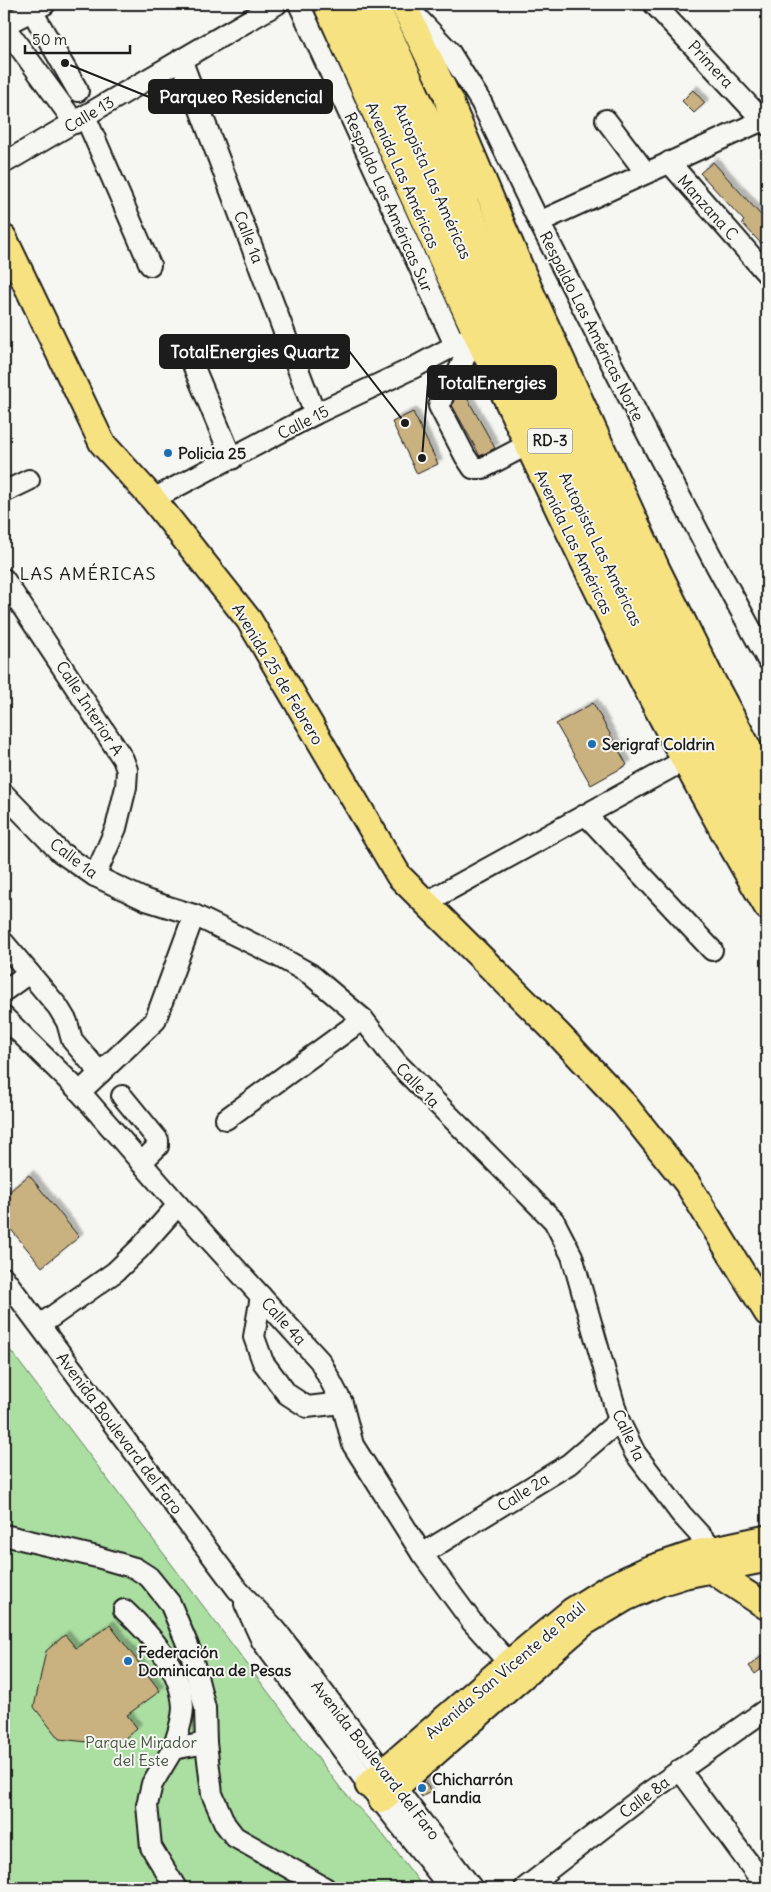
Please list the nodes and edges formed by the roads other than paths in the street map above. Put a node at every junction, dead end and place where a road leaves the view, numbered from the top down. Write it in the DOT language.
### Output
graph roads {
  1 [pos="276,4"];
  2 [pos="299,4"];
  3 [pos="326,4"];
  4 [pos="352,4"];
  5 [pos="374,4"];
  6 [pos="403,4"];
  7 [pos="654,4"];
  8 [pos="38,7"];
  9 [pos="4,26"];
  10 [pos="181,59"];
  11 [pos="78,91"];
  12 [pos="449,100"];
  13 [pos="80,120"];
  14 [pos="606,120"];
  15 [pos="765,122"];
  16 [pos="669,162"];
  17 [pos="4,163"];
  18 [pos="646,173"];
  19 [pos="539,222"];
  20 [pos="4,238"];
  21 [pos="489,258"];
  22 [pos="150,265"];
  23 [pos="767,274"];
  24 [pos="465,340"];
  25 [pos="193,366"];
  26 [pos="315,414"];
  27 [pos="527,445"];
  28 [pos="232,459"];
  29 [pos="29,480"];
  30 [pos="4,492"];
  31 [pos="153,499"];
  32 [pos="4,579"];
  33 [pos="767,659"];
  34 [pos="685,760"];
  35 [pos="767,783"];
  36 [pos="4,794"];
  37 [pos="586,815"];
  38 [pos="767,830"];
  39 [pos="767,868"];
  40 [pos="95,876"];
  41 [pos="426,903"];
  42 [pos="767,907"];
  43 [pos="194,915"];
  44 [pos="4,943"];
  45 [pos="712,950"];
  46 [pos="29,973"];
  47 [pos="4,991"];
  48 [pos="4,1017"];
  49 [pos="363,1019"];
  50 [pos="557,1033"];
  51 [pos="100,1073"];
  52 [pos="80,1092"];
  53 [pos="122,1096"];
  54 [pos="226,1119"];
  55 [pos="141,1162"];
  56 [pos="178,1205"];
  57 [pos="4,1278"];
  58 [pos="766,1283"];
  59 [pos="261,1296"];
  60 [pos="767,1313"];
  61 [pos="40,1325"];
  62 [pos="342,1402"];
  63 [pos="619,1421"];
  64 [pos="4,1535"];
  65 [pos="767,1538"];
  66 [pos="422,1554"];
  67 [pos="767,1559"];
  68 [pos="713,1560"];
  69 [pos="767,1592"];
  70 [pos="767,1607"];
  71 [pos="124,1610"];
  72 [pos="515,1669"];
  73 [pos="767,1709"];
  74 [pos="206,1743"];
  75 [pos="173,1749"];
  76 [pos="680,1770"];
  77 [pos="382,1786"];
  78 [pos="176,1888"];
  79 [pos="325,1888"];
  80 [pos="450,1888"];
  81 [pos="472,1888"];
  82 [pos="525,1888"];
  83 [pos="767,1888"];
  1 -- 10 [label="street, Calle 13"];
  2 -- 24 [label="street, Respaldo Las Américas Sur"];
  3 -- 24 [label="main road, Avenida Las Américas"];
  4 -- 39 [label="highway, Autopista Las Américas / RD-3"];
  5 -- 21 [label="highway, Autopista Las Américas / RD-3"];
  6 -- 12 [label="main road"];
  6 -- 19 [label="street, Respaldo Las Américas Norte"];
  7 -- 15 [label="street, Primera"];
  8 -- 9 [label="street"];
  8 -- 11 [label="street"];
  9 -- 13 [label="street"];
  10 -- 13 [label="street, Calle 13"];
  10 -- 26 [label="street, Calle 1a"];
  12 -- 21 [label="highway"];
  12 -- 35 [label="main road"];
  13 -- 17 [label="street, Calle 13"];
  13 -- 22 [label="street"];
  14 -- 18 [label="street"];
  15 -- 16 [label="street"];
  16 -- 18 [label="street"];
  16 -- 23 [label="street, Manzana C"];
  18 -- 19 [label="street"];
  19 -- 33 [label="street, Respaldo Las Américas Norte"];
  20 -- 31 [label="main road, Avenida 25 de Febrero"];
  21 -- 38 [label="highway, Autopista Las Américas / RD-3"];
  24 -- 26 [label="street, Calle 15"];
  24 -- 27 [label="main road, Avenida Las Américas"];
  24 -- 27 [label="street"];
  25 -- 28 [label="street"];
  26 -- 28 [label="street, Calle 15"];
  27 -- 34 [label="main road, Avenida Las Américas"];
  28 -- 31 [label="street, Calle 15"];
  29 -- 30 [label="street"];
  31 -- 41 [label="main road, Avenida 25 de Febrero"];
  32 -- 40 [label="street, Calle Interior A"];
  34 -- 37 [label="street"];
  34 -- 42 [label="main road, Avenida Las Américas"];
  36 -- 40 [label="street, Calle 1a"];
  37 -- 41 [label="street"];
  37 -- 45 [label="street"];
  40 -- 43 [label="street, Calle 1a"];
  41 -- 50 [label="main road, Avenida 25 de Febrero"];
  43 -- 49 [label="street, Calle 1a"];
  43 -- 51 [label="street"];
  44 -- 46 [label="street"];
  46 -- 47 [label="street"];
  46 -- 51 [label="street"];
  48 -- 52 [label="street, Calle 4a"];
  49 -- 54 [label="street"];
  49 -- 63 [label="street, Calle 1a"];
  50 -- 58 [label="main road, Avenida 25 de Febrero"];
  50 -- 60 [label="main road, Avenida 25 de Febrero"];
  51 -- 52 [label="street"];
  52 -- 55 [label="street, Calle 4a"];
  53 -- 55 [label="street"];
  55 -- 56 [label="street, Calle 4a"];
  56 -- 59 [label="street, Calle 4a"];
  56 -- 61 [label="street"];
  57 -- 61 [label="street, Avenida Boulevard del Faro"];
  59 -- 62 [label="street, Calle 4a"];
  59 -- 62 [label="street"];
  61 -- 77 [label="street, Avenida Boulevard del Faro"];
  62 -- 66 [label="street, Calle 4a"];
  63 -- 66 [label="street, Calle 2a"];
  63 -- 68 [label="street, Calle 1a"];
  64 -- 74 [label="street"];
  65 -- 68 [label="main road, Avenida San Vicente de Paúl"];
  66 -- 72 [label="street, Calle 4a"];
  67 -- 68 [label="main road, Avenida San Vicente de Paúl"];
  68 -- 69 [label="main road"];
  68 -- 70 [label="main road"];
  68 -- 72 [label="main road, Avenida San Vicente de Paúl"];
  71 -- 75 [label="street"];
  72 -- 77 [label="main road, Avenida San Vicente de Paúl"];
  73 -- 76 [label="street, Calle 8a"];
  74 -- 75 [label="street"];
  74 -- 79 [label="street"];
  75 -- 78 [label="street"];
  76 -- 82 [label="street, Calle 8a"];
  76 -- 83 [label="street"];
  77 -- 80 [label="street, Avenida Boulevard del Faro"];
  77 -- 81 [label="street, Avenida Boulevard del Faro"];
}
